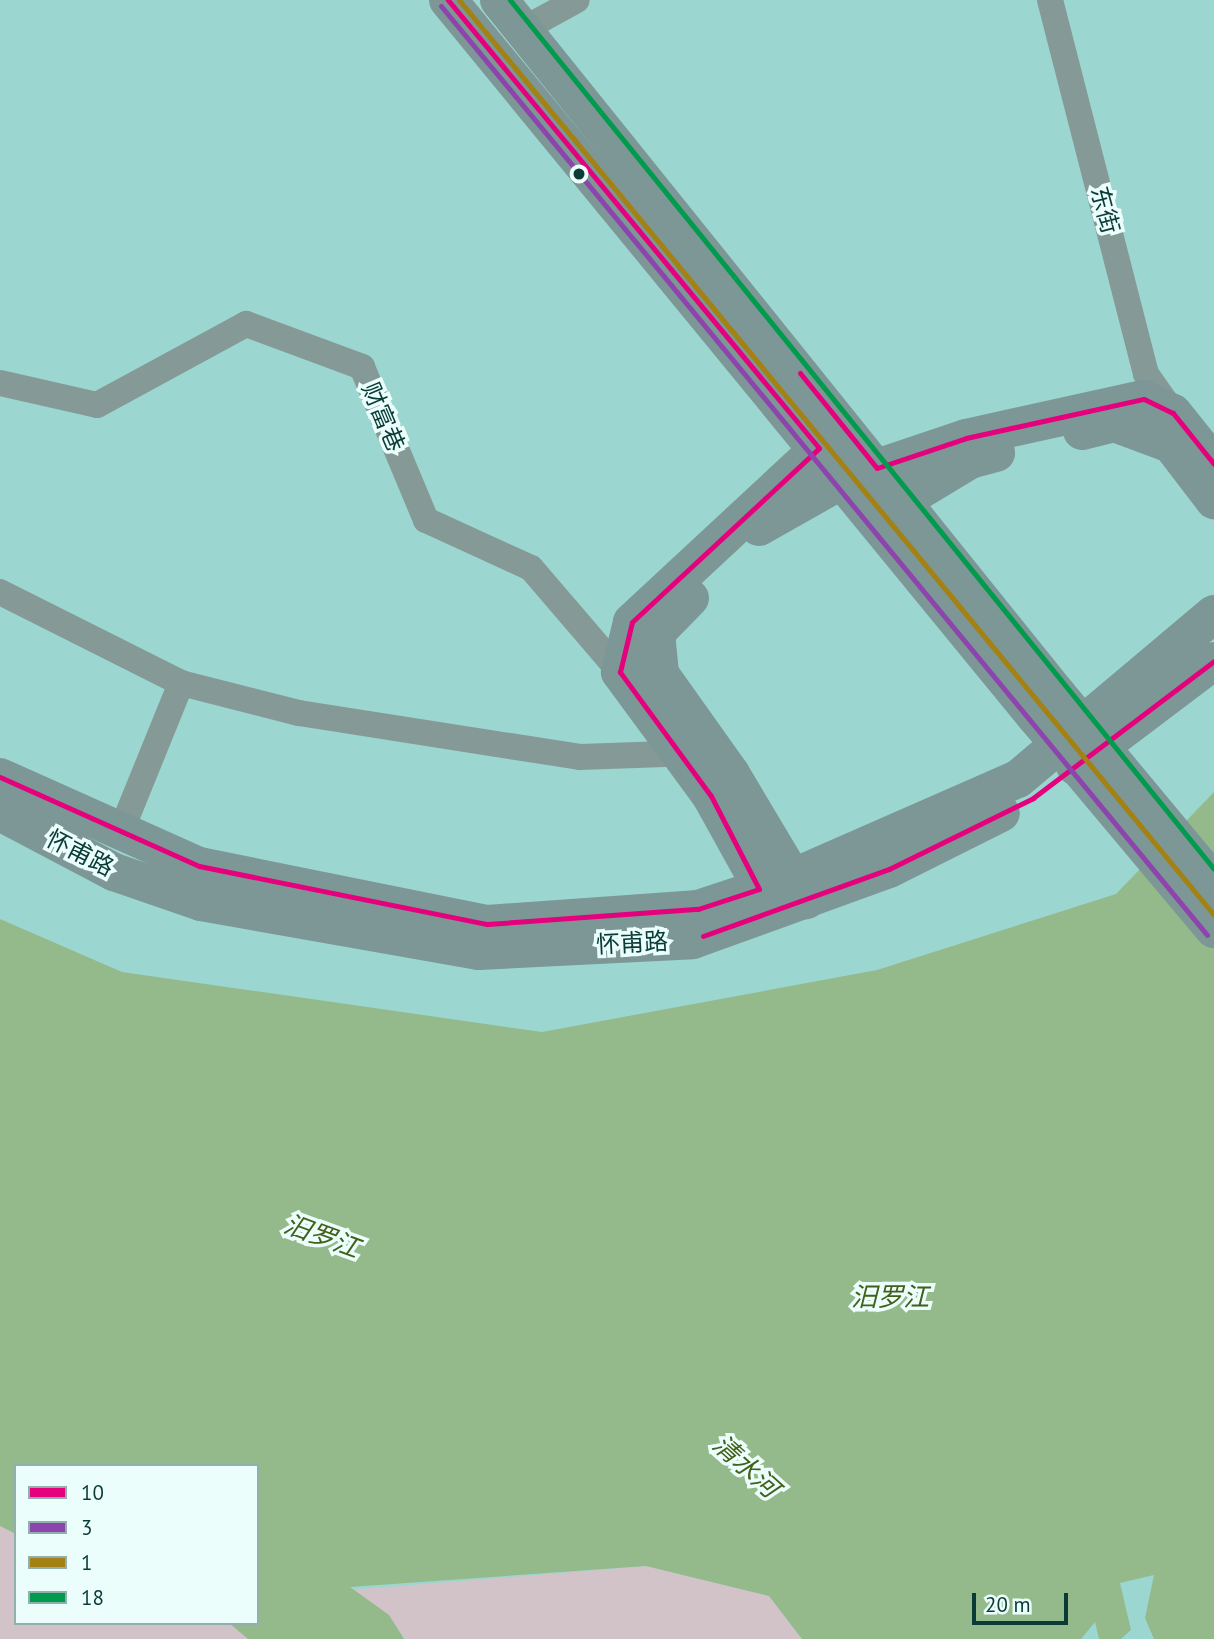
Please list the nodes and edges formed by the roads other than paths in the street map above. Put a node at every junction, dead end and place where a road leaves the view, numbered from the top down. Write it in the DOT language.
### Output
graph roads {
  1 [pos="448,0"];
  2 [pos="499,0"];
  3 [pos="577,0"];
  4 [pos="1051,0"];
  5 [pos="524,29"];
  6 [pos="0,383"];
  7 [pos="1173,413"];
  8 [pos="819,447"];
  9 [pos="1214,464"];
  10 [pos="860,474"];
  11 [pos="902,500"];
  12 [pos="1214,500"];
  13 [pos="0,592"];
  14 [pos="1214,614"];
  15 [pos="1214,661"];
  16 [pos="620,672"];
  17 [pos="181,683"];
  18 [pos="1046,705"];
  19 [pos="698,751"];
  20 [pos="0,777"];
  21 [pos="0,812"];
  22 [pos="120,836"];
  23 [pos="1214,883"];
  24 [pos="784,896"];
  25 [pos="1214,929"];
  1 -- 8 [label="main road"];
  2 -- 5 [label="main road"];
  3 -- 5 [label="street"];
  4 -- 7 [label="street, 东街"];
  5 -- 10 [label="main road"];
  6 -- 16 [label="street, 财富巷"];
  7 -- 9 [label="main road"];
  7 -- 10 [label="main road"];
  8 -- 10 [label="main road"];
  8 -- 16 [label="main road"];
  10 -- 11 [label="main road"];
  10 -- 18 [label="main road"];
  10 -- 19 [label="main road"];
  11 -- 12 [label="main road"];
  11 -- 18 [label="main road"];
  13 -- 17 [label="street"];
  14 -- 24 [label="main road"];
  15 -- 24 [label="main road, 怀甫路"];
  16 -- 19 [label="main road"];
  17 -- 19 [label="street"];
  17 -- 22 [label="street"];
  18 -- 23 [label="main road, bridge"];
  18 -- 25 [label="main road, bridge"];
  19 -- 24 [label="main road"];
  20 -- 22 [label="main road"];
  21 -- 24 [label="main road, 怀甫路"];
  22 -- 24 [label="main road"];
}
